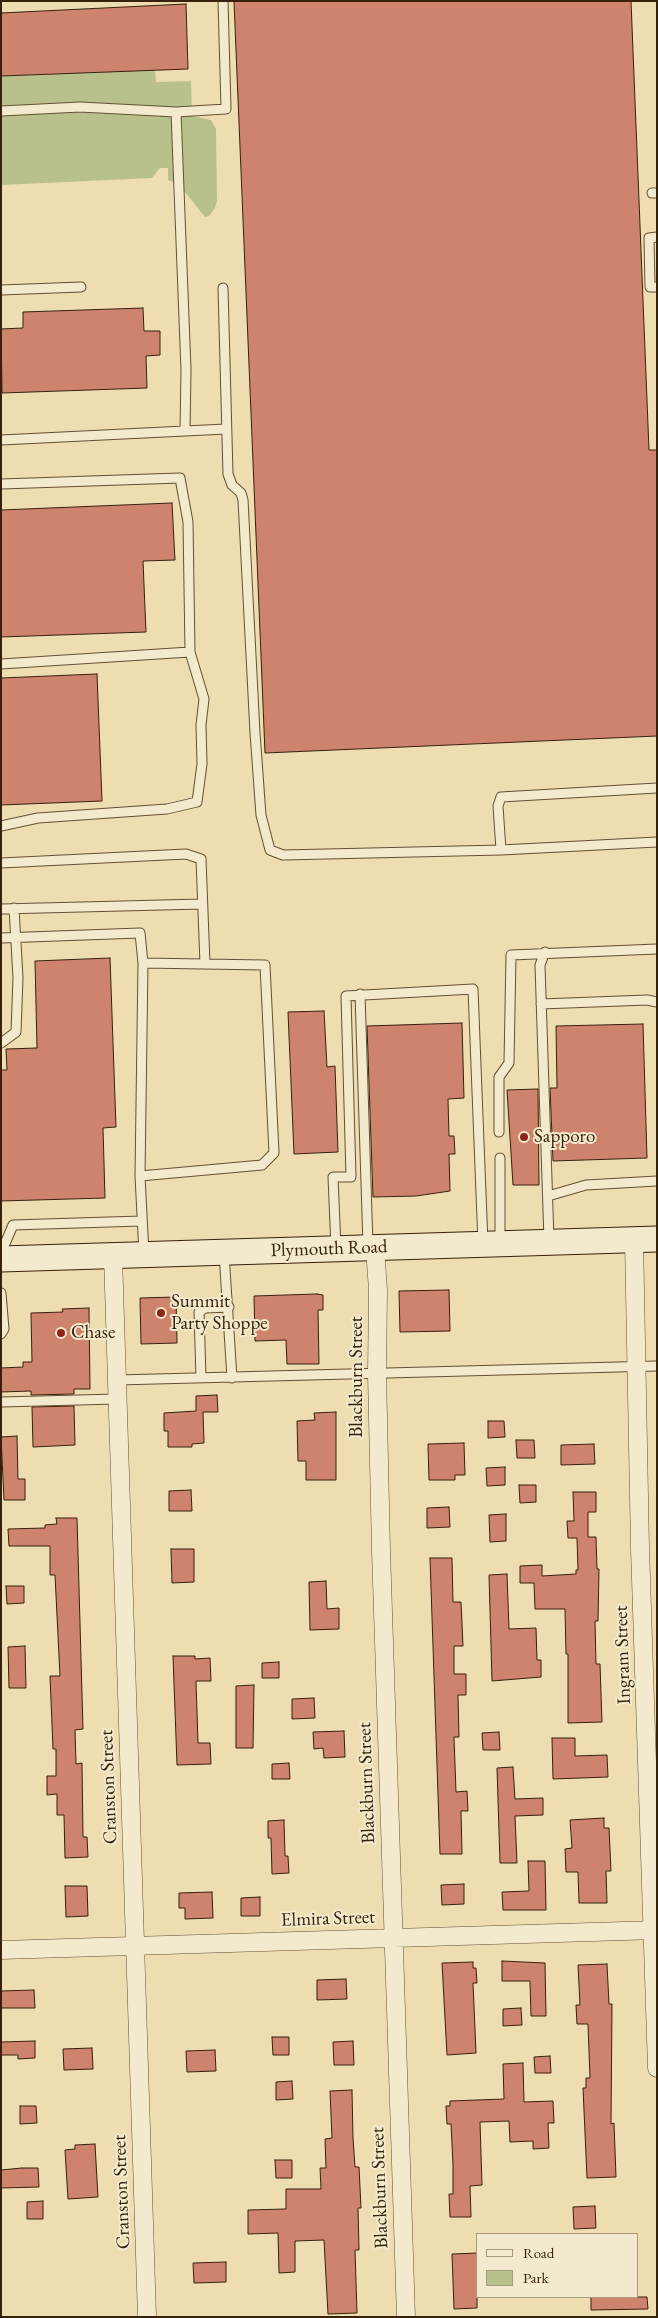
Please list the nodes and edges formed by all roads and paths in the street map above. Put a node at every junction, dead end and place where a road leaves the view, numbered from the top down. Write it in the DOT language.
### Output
graph roads {
  1 [pos="223,1"];
  2 [pos="1,111"];
  3 [pos="176,112"];
  4 [pos="657,237"];
  5 [pos="81,287"];
  6 [pos="657,287"];
  7 [pos="223,288"];
  8 [pos="1,290"];
  9 [pos="226,429"];
  10 [pos="185,431"];
  11 [pos="1,440"];
  12 [pos="1,484"];
  13 [pos="190,652"];
  14 [pos="1,664"];
  15 [pos="657,788"];
  16 [pos="1,826"];
  17 [pos="657,842"];
  18 [pos="501,850"];
  19 [pos="1,863"];
  20 [pos="202,904"];
  21 [pos="14,908"];
  22 [pos="1,909"];
  23 [pos="1,938"];
  24 [pos="16,938"];
  25 [pos="657,949"];
  26 [pos="545,952"];
  27 [pos="143,963"];
  28 [pos="205,964"];
  29 [pos="360,994"];
  30 [pos="657,1002"];
  31 [pos="541,1004"];
  32 [pos="1,1043"];
  33 [pos="499,1132"];
  34 [pos="500,1158"];
  35 [pos="140,1176"];
  36 [pos="657,1181"];
  37 [pos="548,1196"];
  38 [pos="141,1221"];
  39 [pos="646,1239"];
  40 [pos="549,1242"];
  41 [pos="492,1244"];
  42 [pos="372,1248"];
  43 [pos="336,1249"];
  44 [pos="224,1252"];
  45 [pos="1,1253"];
  46 [pos="144,1255"];
  47 [pos="113,1256"];
  48 [pos="1,1259"];
  49 [pos="1,1293"];
  50 [pos="229,1307"];
  51 [pos="1,1334"];
  52 [pos="637,1366"];
  53 [pos="657,1366"];
  54 [pos="377,1374"];
  55 [pos="201,1378"];
  56 [pos="232,1378"];
  57 [pos="117,1380"];
  58 [pos="117,1399"];
  59 [pos="1,1402"];
  60 [pos="655,1930"];
  61 [pos="393,1938"];
  62 [pos="136,1946"];
  63 [pos="1,1950"];
  64 [pos="657,2068"];
  65 [pos="147,2317"];
  66 [pos="406,2317"];
  1 -- 3 [label="lane"];
  2 -- 3 [label="lane"];
  3 -- 10 [label="lane"];
  4 -- 6 [label="lane"];
  5 -- 8 [label="lane"];
  7 -- 9 [label="lane"];
  9 -- 10 [label="lane"];
  9 -- 18 [label="lane"];
  10 -- 11 [label="lane"];
  12 -- 13 [label="lane"];
  13 -- 14 [label="lane"];
  13 -- 16 [label="lane"];
  15 -- 18 [label="lane"];
  17 -- 18 [label="lane"];
  19 -- 20 [label="lane"];
  20 -- 21 [label="lane"];
  20 -- 28 [label="lane"];
  21 -- 22 [label="lane"];
  21 -- 24 [label="lane"];
  23 -- 24 [label="lane"];
  24 -- 27 [label="lane"];
  24 -- 32 [label="lane"];
  25 -- 26 [label="lane"];
  26 -- 31 [label="lane"];
  26 -- 33 [label="lane"];
  27 -- 28 [label="lane"];
  27 -- 35 [label="lane"];
  28 -- 35 [label="lane"];
  29 -- 41 [label="lane"];
  29 -- 42 [label="lane"];
  29 -- 43 [label="lane"];
  30 -- 31 [label="lane"];
  31 -- 37 [label="lane"];
  34 -- 41 [label="lane"];
  35 -- 38 [label="lane"];
  36 -- 37 [label="lane"];
  37 -- 40 [label="lane"];
  38 -- 45 [label="lane"];
  38 -- 46 [label="lane"];
  39 -- 40 [label="main road, Plymouth Road"];
  39 -- 52 [label="street, Ingram Street"];
  40 -- 41 [label="main road, Plymouth Road"];
  41 -- 42 [label="main road, Plymouth Road"];
  42 -- 43 [label="main road, Plymouth Road"];
  42 -- 54 [label="street, Blackburn Street"];
  43 -- 44 [label="main road, Plymouth Road"];
  44 -- 46 [label="main road, Plymouth Road"];
  44 -- 50 [label="lane"];
  46 -- 47 [label="main road, Plymouth Road"];
  47 -- 48 [label="main road, Plymouth Road"];
  47 -- 57 [label="street, Cranston Street"];
  49 -- 51 [label="lane"];
  50 -- 55 [label="lane"];
  50 -- 56 [label="lane"];
  52 -- 53 [label="lane"];
  52 -- 54 [label="lane"];
  52 -- 60 [label="street, Ingram Street"];
  54 -- 56 [label="lane"];
  54 -- 61 [label="street, Blackburn Street"];
  55 -- 56 [label="lane"];
  55 -- 57 [label="lane"];
  57 -- 58 [label="street, Cranston Street"];
  58 -- 59 [label="lane"];
  58 -- 62 [label="street, Cranston Street"];
  60 -- 61 [label="street, Elmira Street"];
  60 -- 64 [label="street, Ingram Street"];
  61 -- 62 [label="street, Elmira Street"];
  61 -- 66 [label="street, Blackburn Street"];
  62 -- 63 [label="street, Elmira Street"];
  62 -- 65 [label="street, Cranston Street"];
}
